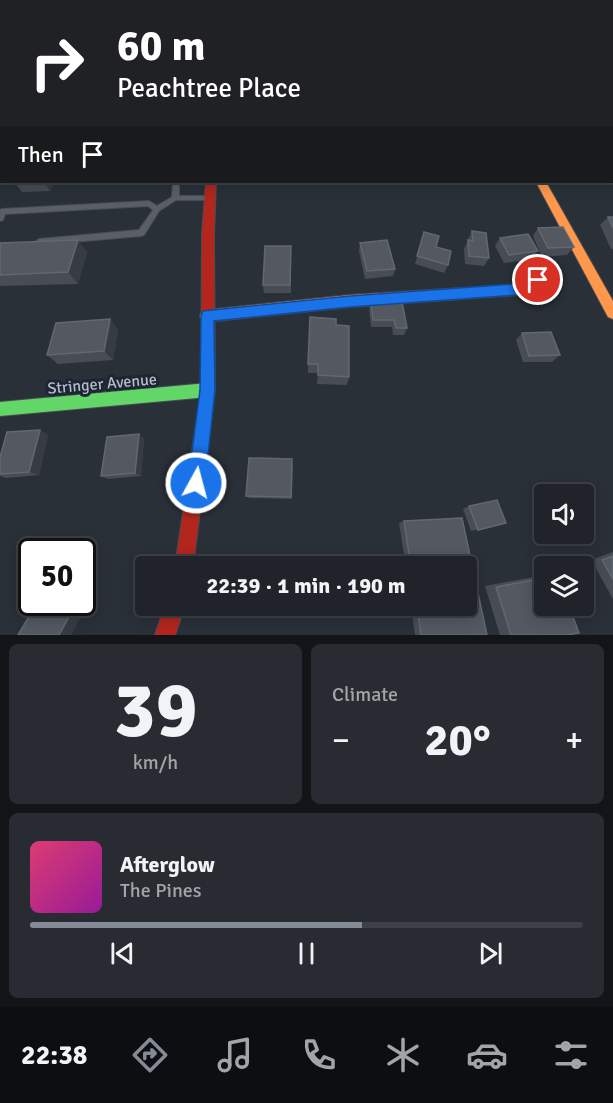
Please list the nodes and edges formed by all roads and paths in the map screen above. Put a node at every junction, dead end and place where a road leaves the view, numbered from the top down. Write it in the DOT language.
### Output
graph roads {
  1 [pos="176,183"];
  2 [pos="211,183"];
  3 [pos="542,183"];
  4 [pos="175,198"];
  5 [pos="210,198"];
  6 [pos="157,209"];
  7 [pos="0,218"];
  8 [pos="35,242"];
  9 [pos="538,280"];
  10 [pos="613,313"];
  11 [pos="207,316"];
  12 [pos="208,390"];
  13 [pos="0,409"];
  14 [pos="185,556"];
  15 [pos="172,616"];
  16 [pos="165,635"];
  1 -- 4 [label="lane"];
  2 -- 5 [label="street"];
  3 -- 10 [label="street"];
  4 -- 5 [label="lane"];
  4 -- 6 [label="lane"];
  5 -- 11 [label="street"];
  6 -- 7 [label="lane"];
  6 -- 8 [label="lane"];
  9 -- 11 [label="street"];
  11 -- 12 [label="street"];
  12 -- 13 [label="street, Stringer Avenue"];
  12 -- 14 [label="street"];
  15 -- 16 [label="street"];
}
